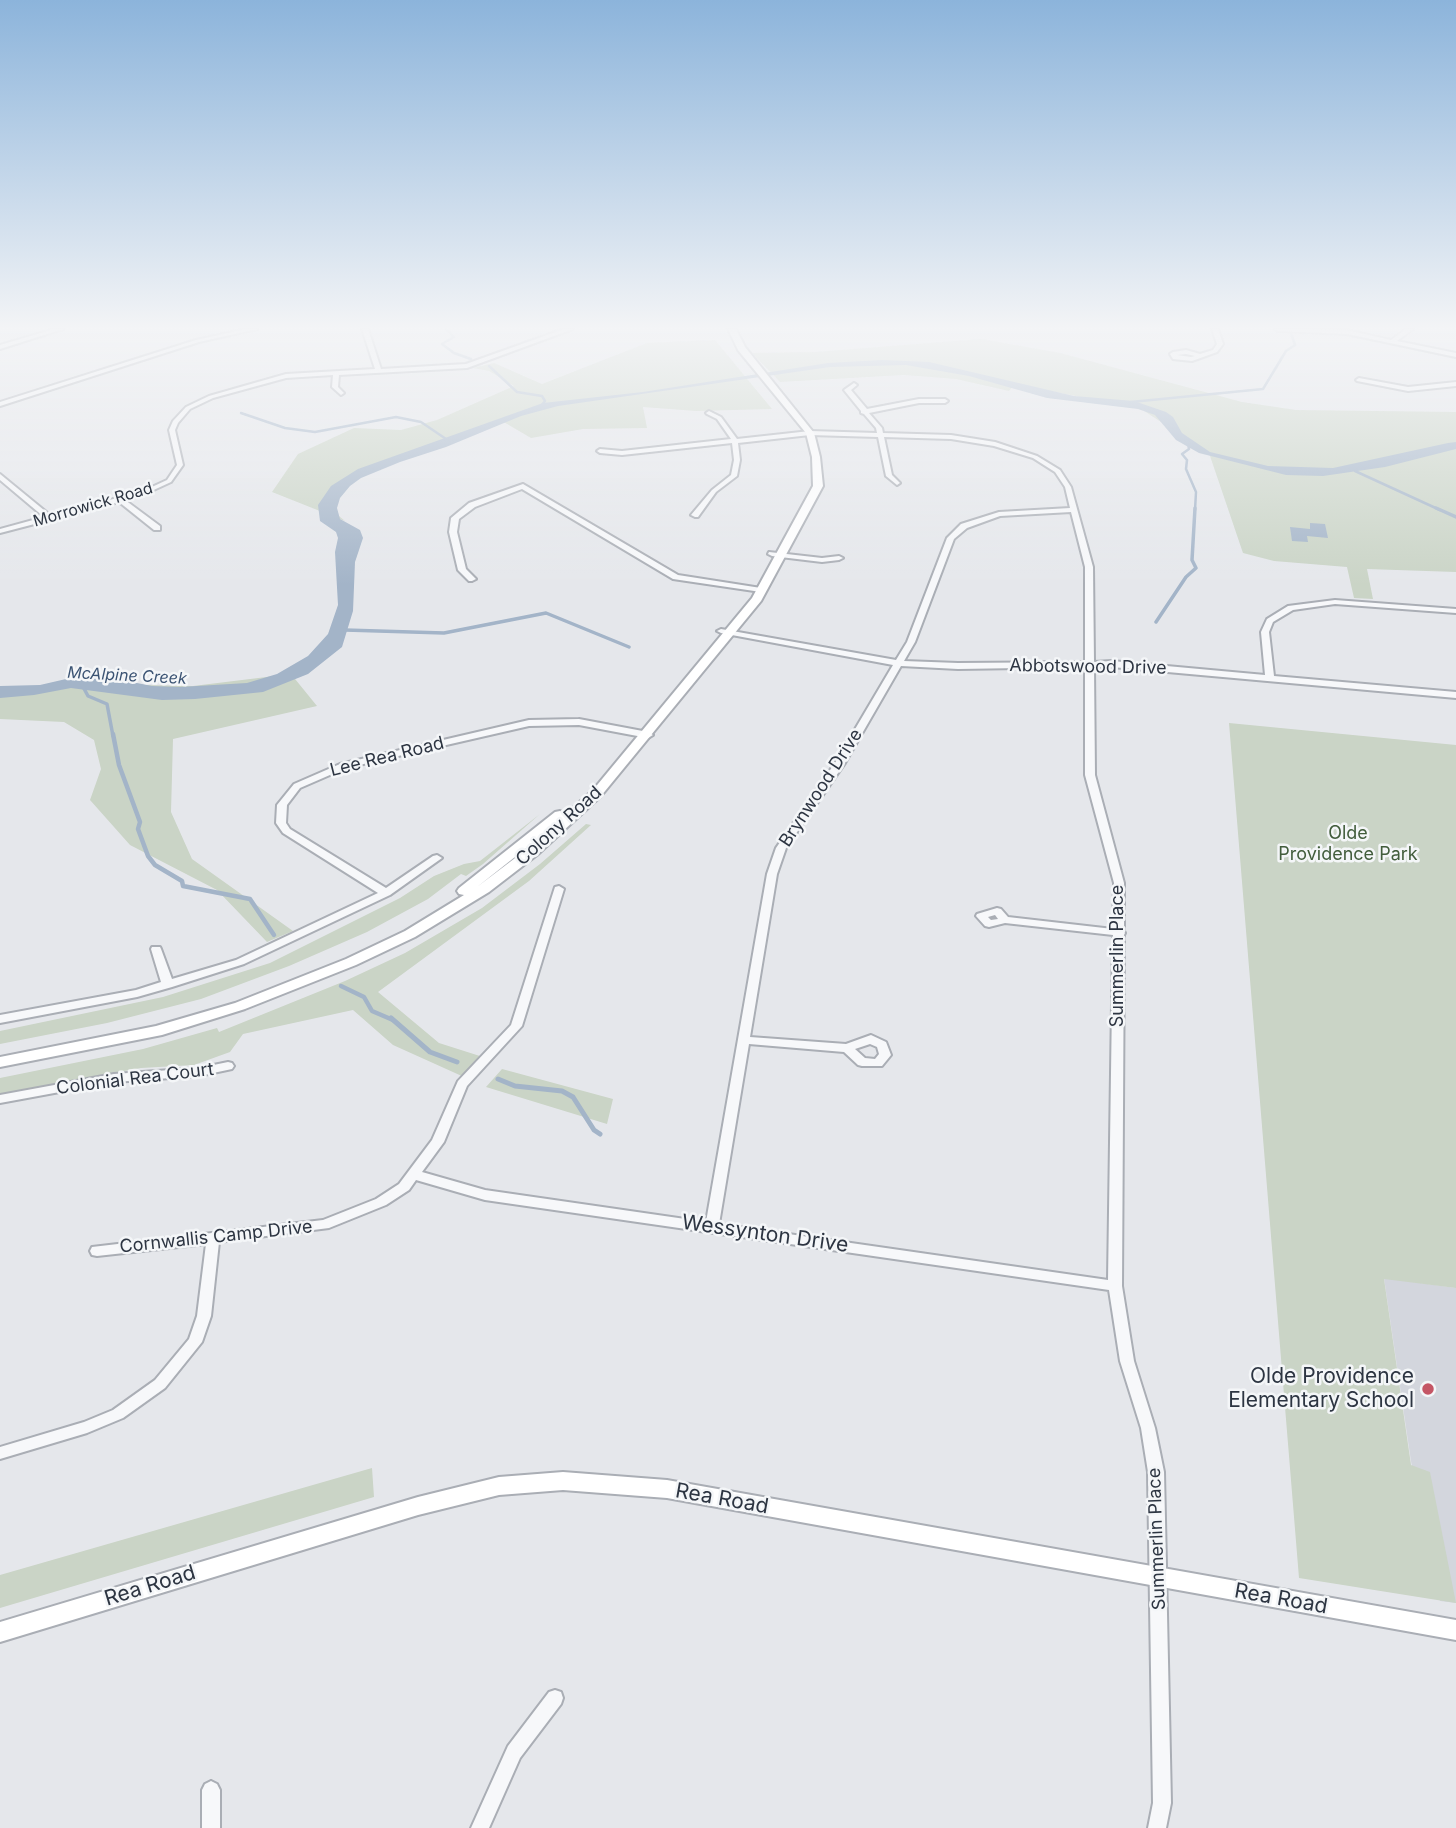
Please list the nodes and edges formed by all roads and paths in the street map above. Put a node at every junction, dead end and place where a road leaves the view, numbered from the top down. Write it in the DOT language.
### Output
graph roads {
  1 [pos="183,414"];
  2 [pos="712,414"];
  3 [pos="789,414"];
  4 [pos="865,414"];
  5 [pos="805,434"];
  6 [pos="879,434"];
  7 [pos="735,441"];
  8 [pos="600,451"];
  9 [pos="0,476"];
  10 [pos="897,483"];
  11 [pos="120,499"];
  12 [pos="1075,510"];
  13 [pos="695,515"];
  14 [pos="48,518"];
  15 [pos="157,528"];
  16 [pos="0,531"];
  17 [pos="777,555"];
  18 [pos="839,558"];
  19 [pos="472,579"];
  20 [pos="757,590"];
  21 [pos="1456,611"];
  22 [pos="727,632"];
  23 [pos="897,663"];
  24 [pos="1089,663"];
  25 [pos="1270,678"];
  26 [pos="1456,695"];
  27 [pos="642,734"];
  28 [pos="526,850"];
  29 [pos="437,858"];
  30 [pos="559,889"];
  31 [pos="386,893"];
  32 [pos="1005,920"];
  33 [pos="1120,933"];
  34 [pos="156,949"];
  35 [pos="168,985"];
  36 [pos="0,1019"];
  37 [pos="744,1040"];
  38 [pos="847,1048"];
  39 [pos="0,1054"];
  40 [pos="0,1062"];
  41 [pos="228,1066"];
  42 [pos="0,1099"];
  43 [pos="416,1175"];
  44 [pos="712,1226"];
  45 [pos="213,1238"];
  46 [pos="97,1251"];
  47 [pos="1115,1286"];
  48 [pos="0,1453"];
  49 [pos="1159,1578"];
  50 [pos="1456,1630"];
  51 [pos="0,1632"];
  52 [pos="555,1698"];
  53 [pos="211,1790"];
  54 [pos="211,1828"];
  55 [pos="480,1828"];
  56 [pos="1157,1828"];
  1 -- 11 [label="street, Morrowick Road"];
  2 -- 7 [label="street"];
  3 -- 5 [label="main road, Colony Road"];
  4 -- 6 [label="street"];
  5 -- 6 [label="street, Summerlin Place"];
  5 -- 7 [label="street, Summerlin Place"];
  5 -- 17 [label="main road, Colony Road"];
  6 -- 10 [label="street"];
  6 -- 12 [label="street, Summerlin Place"];
  7 -- 8 [label="street, Summerlin Place"];
  7 -- 13 [label="street"];
  9 -- 14 [label="street"];
  11 -- 14 [label="street, Morrowick Road"];
  11 -- 15 [label="street"];
  12 -- 23 [label="street, Brynwood Drive"];
  12 -- 24 [label="street, Summerlin Place"];
  14 -- 16 [label="street, Morrowick Road"];
  17 -- 18 [label="street"];
  17 -- 20 [label="main road, Colony Road"];
  19 -- 20 [label="street"];
  20 -- 22 [label="main road, Colony Road"];
  21 -- 25 [label="street"];
  22 -- 23 [label="street, Abbotswood Drive"];
  22 -- 27 [label="main road, Colony Road"];
  23 -- 24 [label="street, Abbotswood Drive"];
  23 -- 37 [label="street, Brynwood Drive"];
  24 -- 25 [label="street, Abbotswood Drive"];
  24 -- 33 [label="street, Summerlin Place"];
  25 -- 26 [label="street, Abbotswood Drive"];
  27 -- 28 [label="main road, Colony Road"];
  27 -- 31 [label="street, Lee Rea Road"];
  28 -- 39 [label="main road, Colony Road"];
  28 -- 40 [label="main road, Colony Road"];
  29 -- 31 [label="street"];
  30 -- 43 [label="street, Cornwallis Camp Drive"];
  31 -- 35 [label="street"];
  32 -- 33 [label="street"];
  33 -- 47 [label="street, Summerlin Place"];
  34 -- 35 [label="street"];
  35 -- 36 [label="street"];
  37 -- 38 [label="street"];
  37 -- 44 [label="street, Brynwood Drive"];
  41 -- 42 [label="street, Colonial Rea Court"];
  43 -- 44 [label="street, Wessynton Drive"];
  43 -- 45 [label="street, Cornwallis Camp Drive"];
  44 -- 47 [label="street, Wessynton Drive"];
  45 -- 46 [label="street, Cornwallis Camp Drive"];
  45 -- 48 [label="street"];
  47 -- 49 [label="street, Summerlin Place"];
  49 -- 50 [label="main road, Rea Road"];
  49 -- 51 [label="main road, Rea Road"];
  49 -- 56 [label="street, Summerlin Place"];
  52 -- 55 [label="street"];
  53 -- 54 [label="street"];
}
